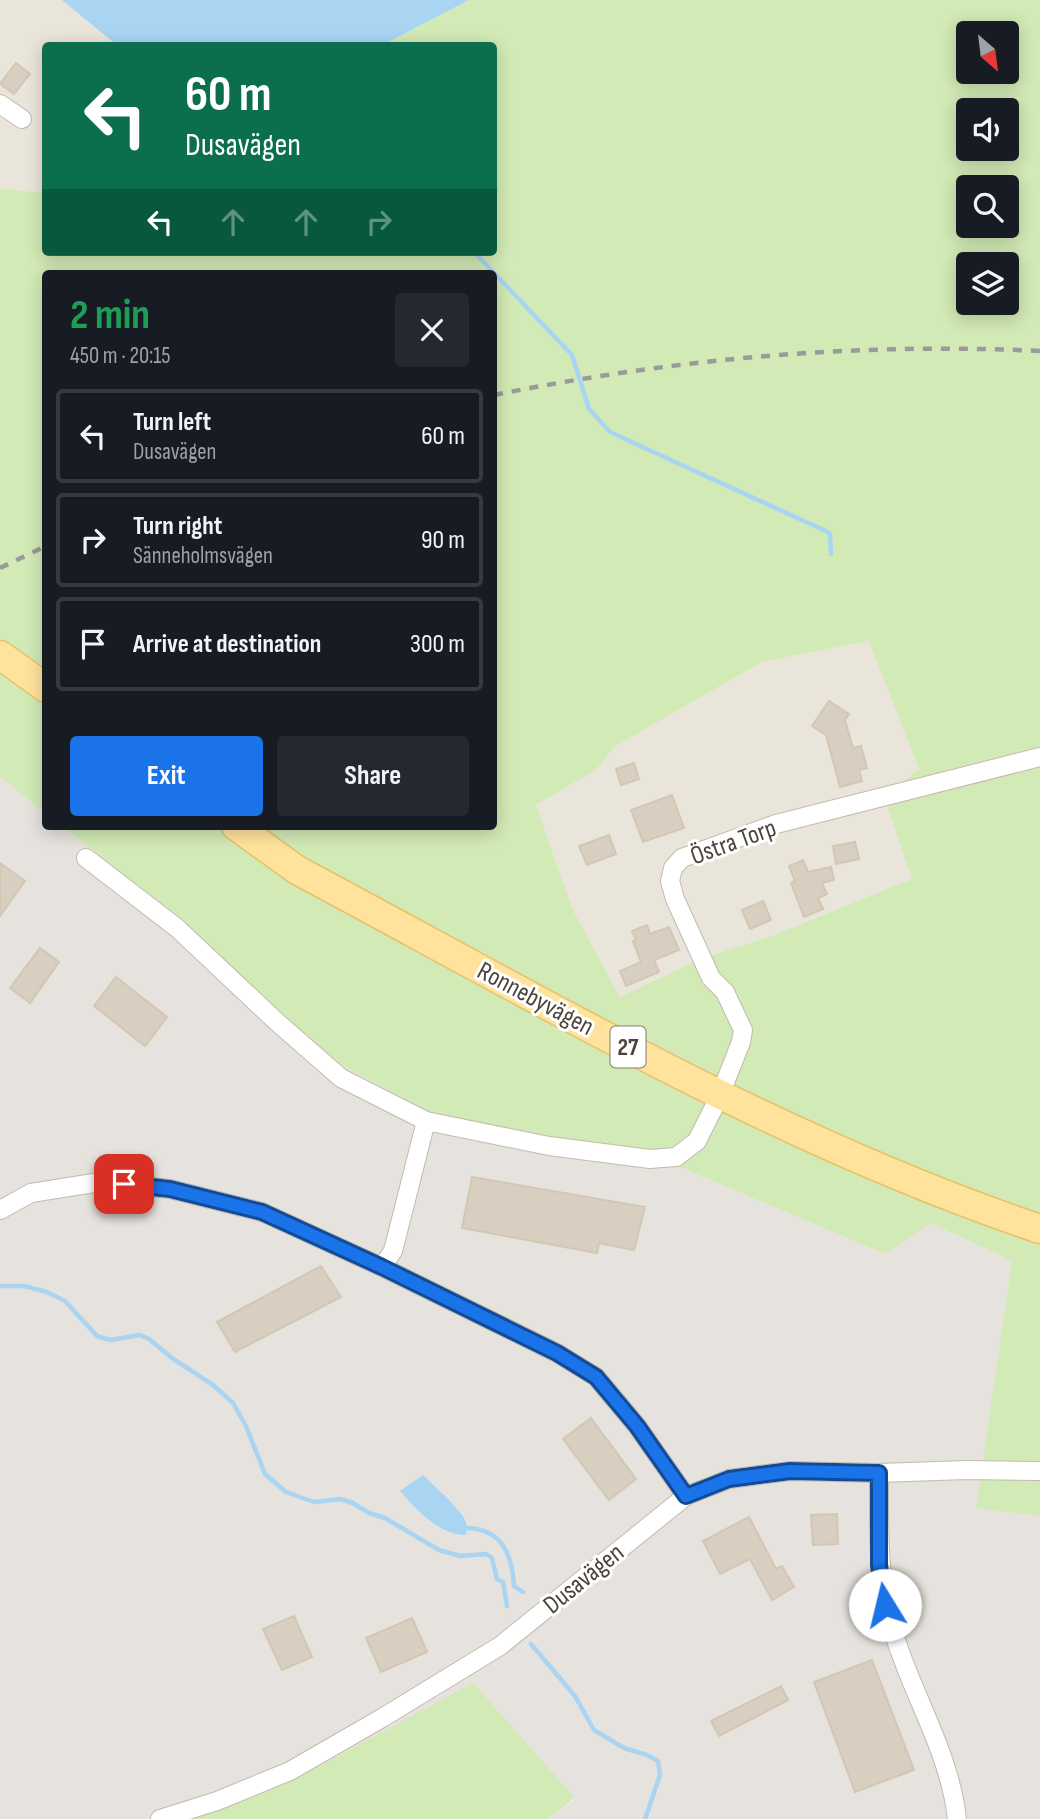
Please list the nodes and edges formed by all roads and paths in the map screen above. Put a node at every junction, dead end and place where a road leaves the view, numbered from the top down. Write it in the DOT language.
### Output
graph roads {
  1 [pos="0,104"];
  2 [pos="22,119"];
  3 [pos="2,657"];
  4 [pos="42,685"];
  5 [pos="1040,757"];
  6 [pos="242,830"];
  7 [pos="86,858"];
  8 [pos="720,1095"];
  9 [pos="426,1121"];
  10 [pos="0,1210"];
  11 [pos="1040,1229"];
  12 [pos="382,1267"];
  13 [pos="1040,1471"];
  14 [pos="879,1473"];
  15 [pos="686,1496"];
  16 [pos="160,1819"];
  17 [pos="957,1819"];
  1 -- 2 [label="street"];
  3 -- 4 [label="main road"];
  5 -- 8 [label="street, Östra Torp"];
  6 -- 8 [label="main road, Ronnebyvägen / 27"];
  7 -- 9 [label="street, Östra Torp"];
  8 -- 9 [label="street, Östra Torp"];
  8 -- 11 [label="main road, Ronnebyvägen / 27"];
  9 -- 12 [label="street"];
  10 -- 12 [label="street"];
  12 -- 15 [label="street"];
  13 -- 14 [label="street, Dusavägen"];
  14 -- 15 [label="street, Dusavägen"];
  14 -- 17 [label="street"];
  15 -- 16 [label="street, Dusavägen"];
}
